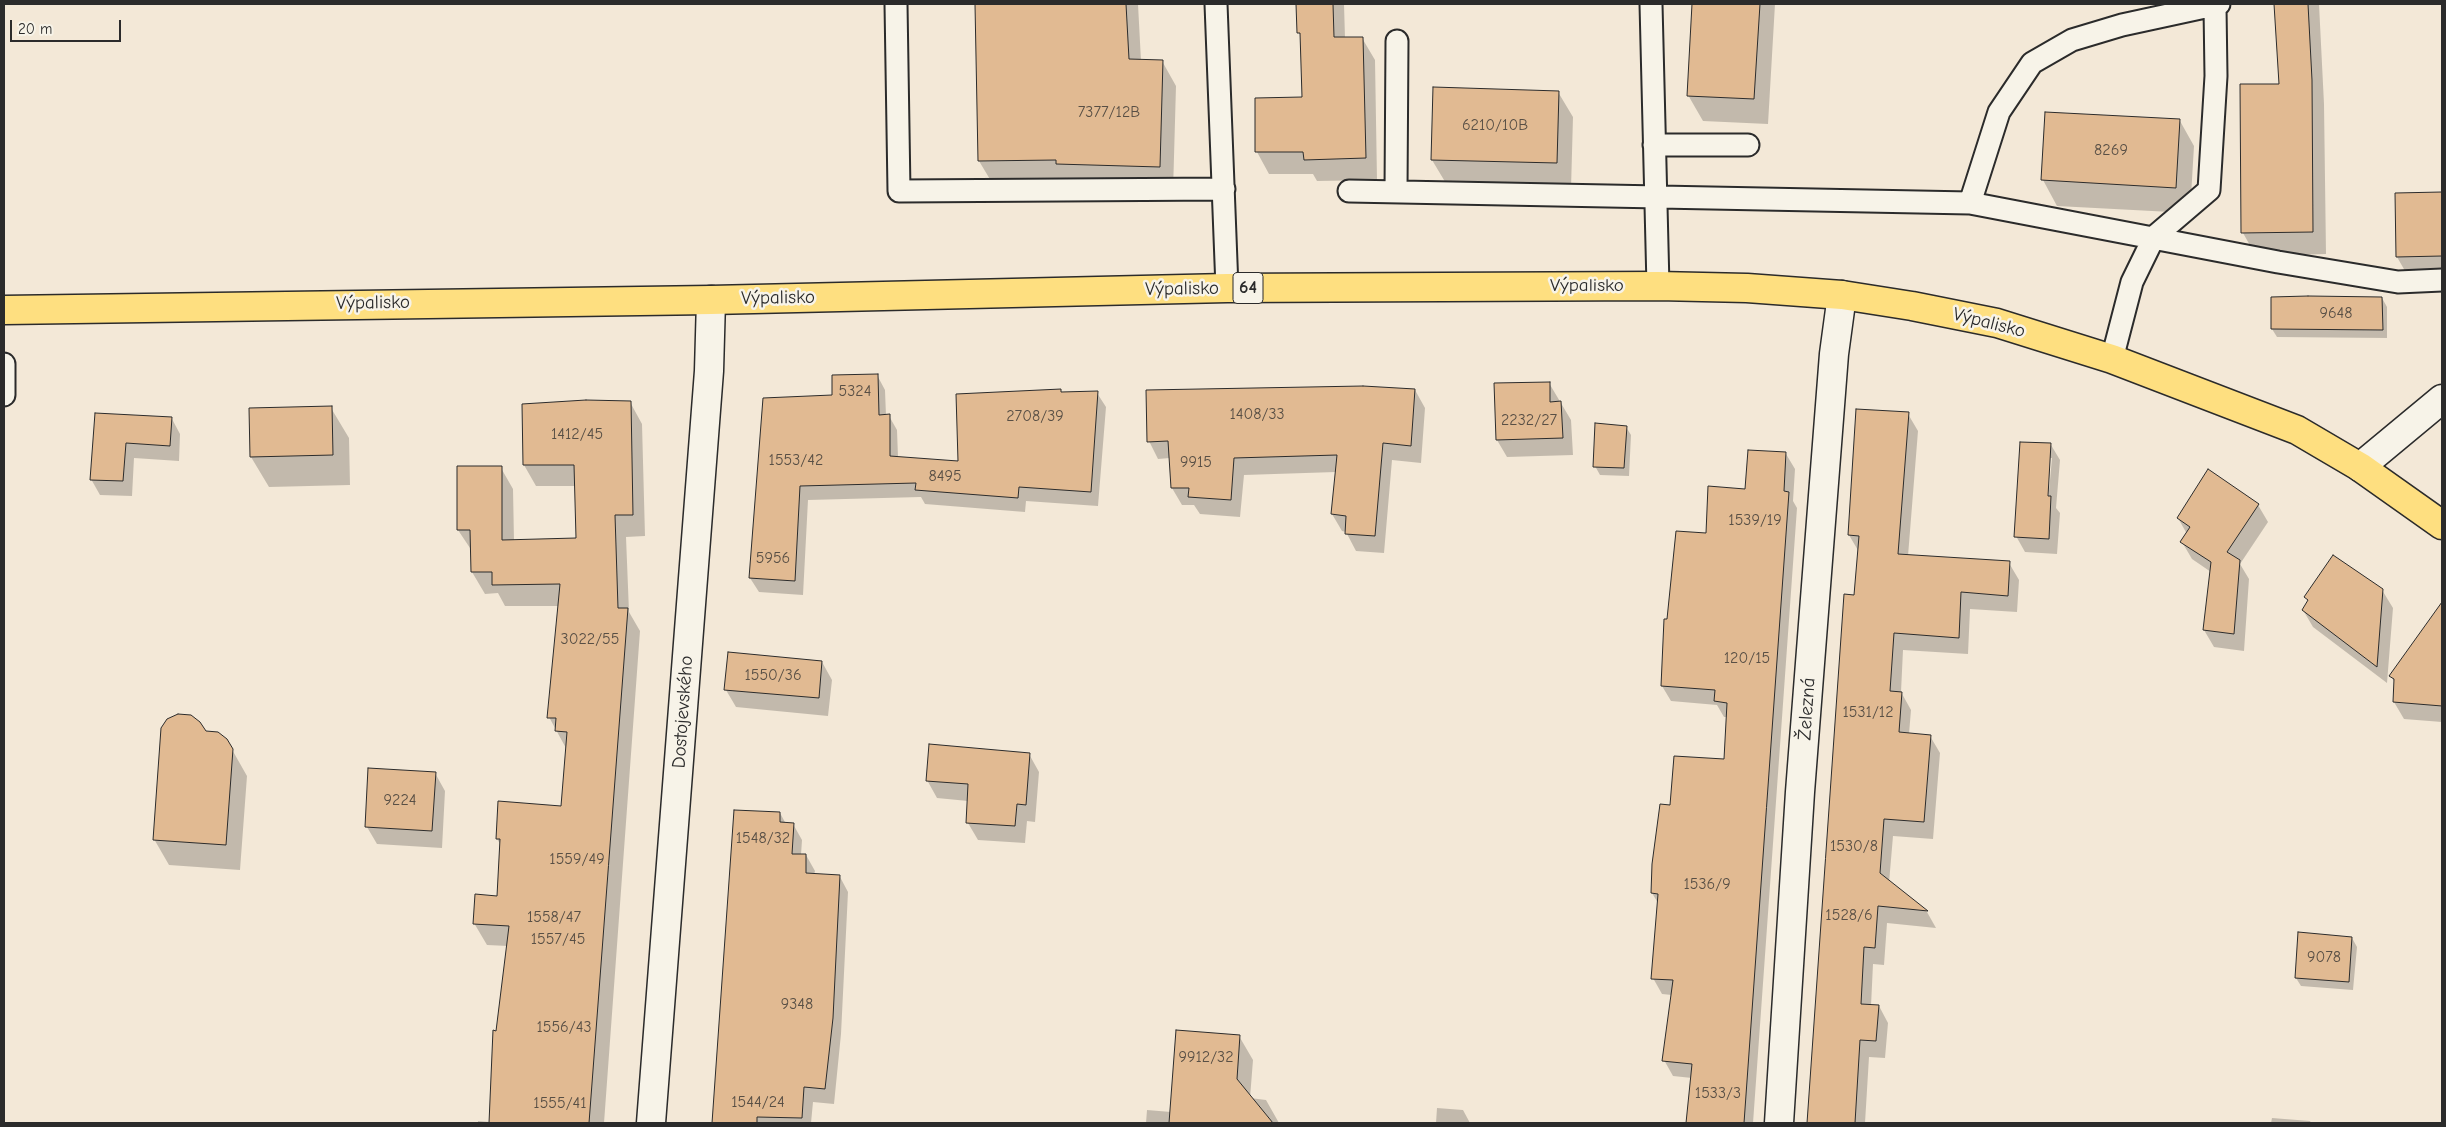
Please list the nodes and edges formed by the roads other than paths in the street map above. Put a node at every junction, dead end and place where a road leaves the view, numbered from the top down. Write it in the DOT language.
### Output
graph roads {
  1 [pos="896,4"];
  2 [pos="1216,4"];
  3 [pos="1651,4"];
  4 [pos="2217,5"];
  5 [pos="1397,41"];
  6 [pos="1654,145"];
  7 [pos="1748,145"];
  8 [pos="1224,189"];
  9 [pos="1349,191"];
  10 [pos="1396,191"];
  11 [pos="1655,197"];
  12 [pos="1970,203"];
  13 [pos="2154,237"];
  14 [pos="2442,280"];
  15 [pos="1658,286"];
  16 [pos="1227,288"];
  17 [pos="1842,295"];
  18 [pos="711,300"];
  19 [pos="4,310"];
  20 [pos="2112,359"];
  21 [pos="4,364"];
  22 [pos="4,396"];
  23 [pos="2442,399"];
  24 [pos="2360,467"];
  25 [pos="2442,525"];
  26 [pos="651,1123"];
  27 [pos="1779,1123"];
  1 -- 8 [label="lane"];
  2 -- 8 [label="lane"];
  3 -- 6 [label="lane"];
  4 -- 12 [label="lane"];
  4 -- 13 [label="lane"];
  5 -- 10 [label="lane"];
  6 -- 7 [label="lane"];
  6 -- 11 [label="lane"];
  8 -- 16 [label="lane"];
  9 -- 10 [label="lane"];
  10 -- 11 [label="lane"];
  11 -- 12 [label="lane"];
  11 -- 15 [label="lane"];
  12 -- 13 [label="lane"];
  13 -- 14 [label="lane"];
  13 -- 20 [label="lane"];
  15 -- 16 [label="main road, Výpalisko / 64"];
  15 -- 17 [label="main road, Výpalisko / 64"];
  16 -- 18 [label="main road, Výpalisko / 64"];
  17 -- 20 [label="main road, Výpalisko / 64"];
  17 -- 27 [label="street, Železná"];
  18 -- 19 [label="main road, Výpalisko / 64"];
  18 -- 26 [label="street, Dostojevského"];
  20 -- 24 [label="main road, Výpalisko / 64"];
  21 -- 22 [label="lane"];
  23 -- 24 [label="street"];
  24 -- 25 [label="main road, Výpalisko / 64"];
}
